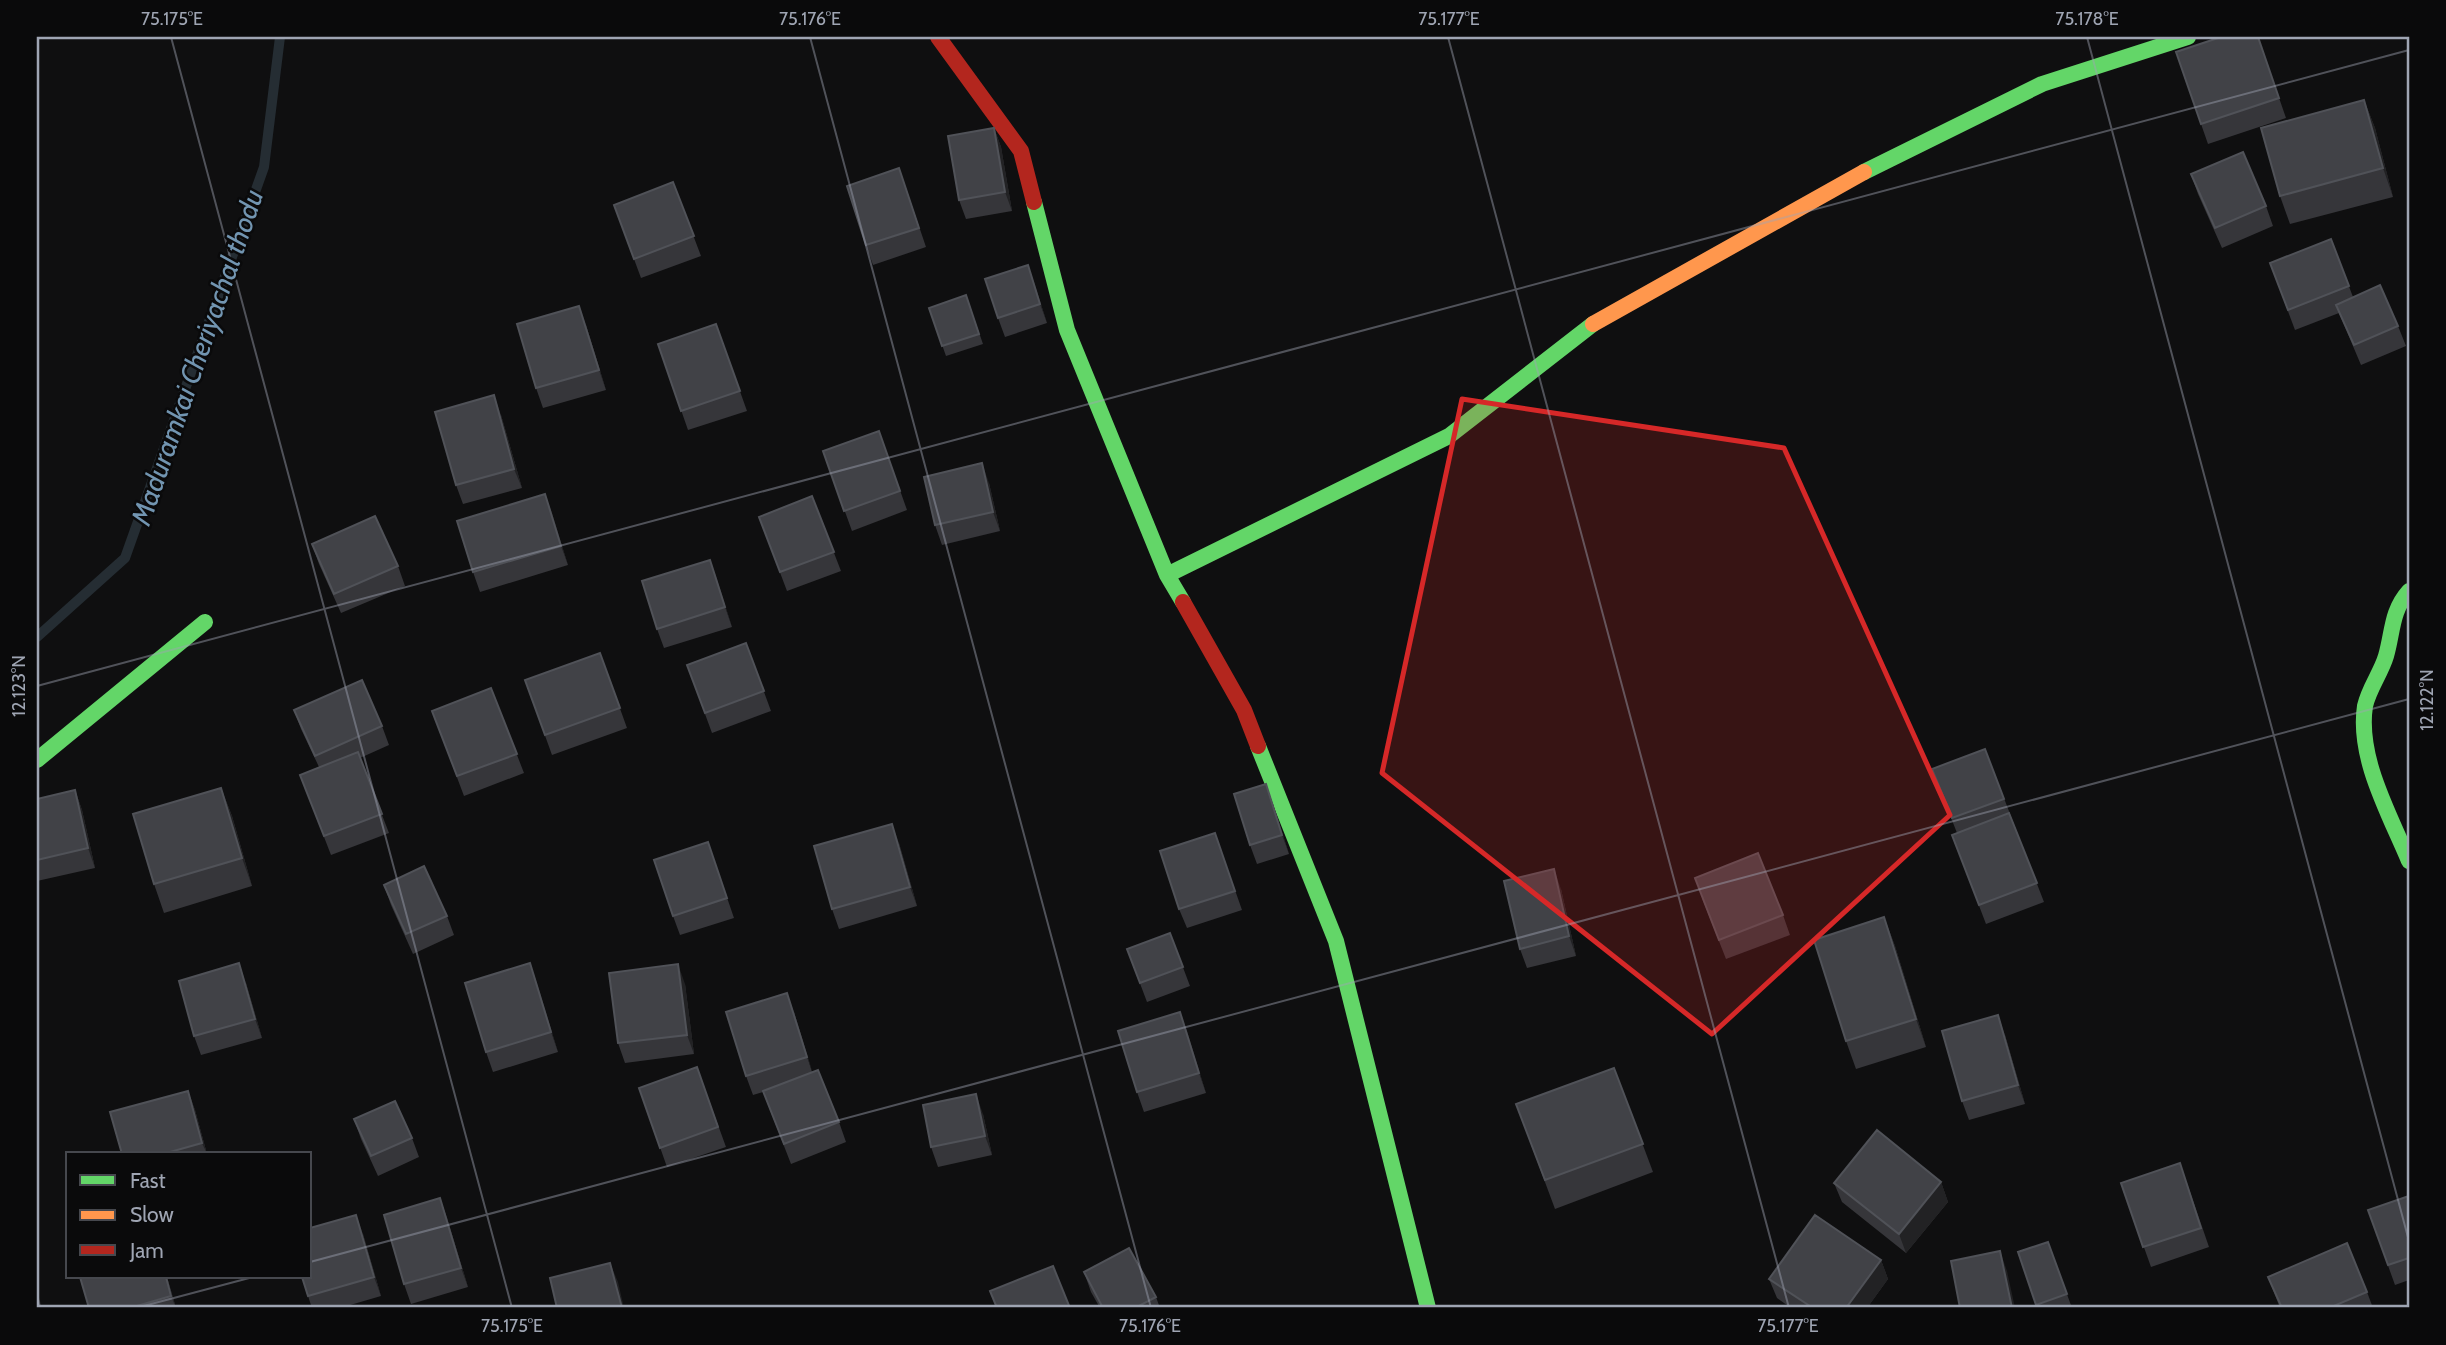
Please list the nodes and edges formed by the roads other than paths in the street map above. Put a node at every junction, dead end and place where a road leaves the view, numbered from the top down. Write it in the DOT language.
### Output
graph roads {
  1 [pos="937,37"];
  2 [pos="2188,37"];
  3 [pos="1167,575"];
  4 [pos="2409,591"];
  5 [pos="205,621"];
  6 [pos="37,760"];
  7 [pos="2409,861"];
  8 [pos="1428,1308"];
  1 -- 3 [label="street"];
  2 -- 3 [label="street"];
  3 -- 8 [label="street"];
  4 -- 7 [label="street"];
  5 -- 6 [label="street"];
}
